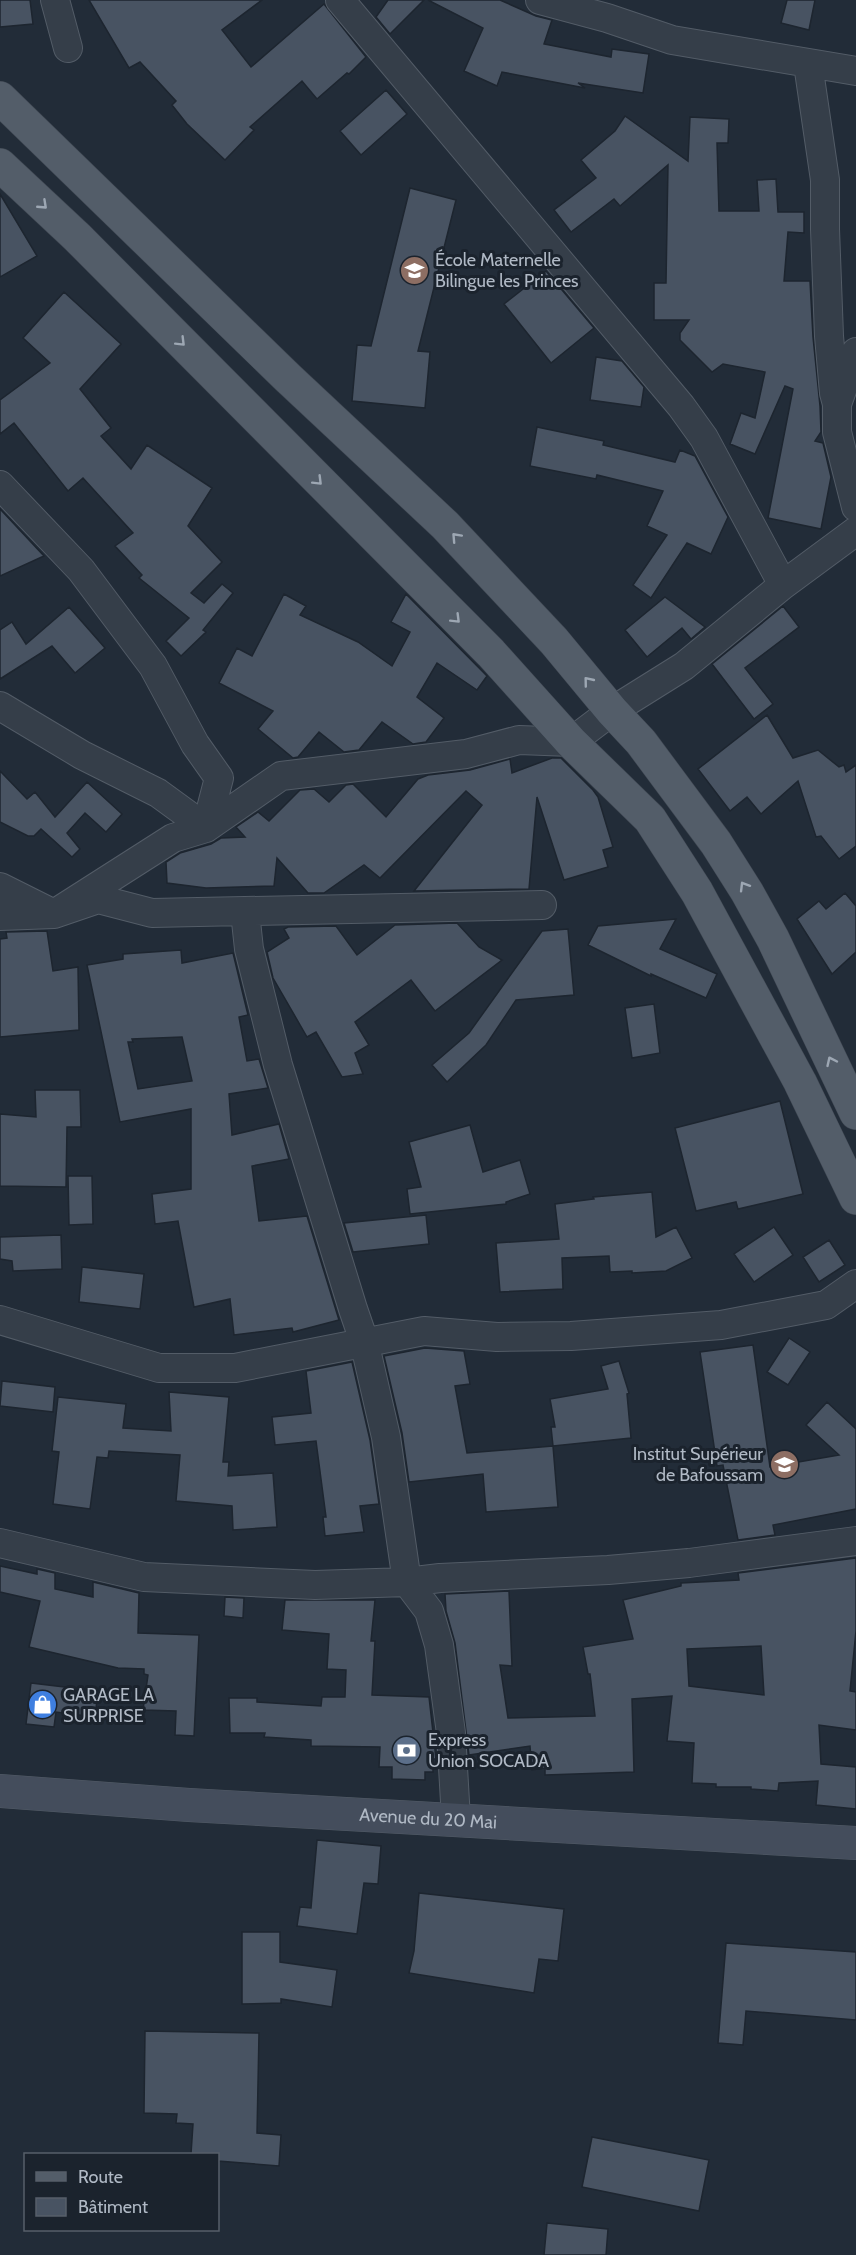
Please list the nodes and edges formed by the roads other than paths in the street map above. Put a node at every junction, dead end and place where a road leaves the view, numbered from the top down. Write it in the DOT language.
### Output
graph roads {
  1 [pos="55,0"];
  2 [pos="340,0"];
  3 [pos="540,0"];
  4 [pos="68,48"];
  5 [pos="808,64"];
  6 [pos="856,71"];
  7 [pos="0,98"];
  8 [pos="0,165"];
  9 [pos="856,352"];
  10 [pos="837,404"];
  11 [pos="0,485"];
  12 [pos="856,507"];
  13 [pos="856,531"];
  14 [pos="783,585"];
  15 [pos="0,706"];
  16 [pos="612,711"];
  17 [pos="571,742"];
  18 [pos="206,828"];
  19 [pos="0,887"];
  20 [pos="542,906"];
  21 [pos="245,912"];
  22 [pos="54,914"];
  23 [pos="0,916"];
  24 [pos="856,1113"];
  25 [pos="856,1198"];
  26 [pos="856,1284"];
  27 [pos="0,1320"];
  28 [pos="364,1341"];
  29 [pos="856,1541"];
  30 [pos="0,1543"];
  31 [pos="407,1582"];
  32 [pos="0,1791"];
  33 [pos="456,1819"];
  34 [pos="856,1843"];
  1 -- 4 [label="street"];
  2 -- 14 [label="street"];
  3 -- 5 [label="street"];
  5 -- 6 [label="street"];
  5 -- 10 [label="street"];
  16 -- 7 [label="main road, one-way"];
  8 -- 17 [label="main road, one-way"];
  9 -- 10 [label="street"];
  10 -- 12 [label="street"];
  11 -- 18 [label="street"];
  13 -- 14 [label="street"];
  14 -- 16 [label="street"];
  15 -- 18 [label="street"];
  16 -- 17 [label="street"];
  24 -- 16 [label="main road, one-way"];
  17 -- 18 [label="street"];
  17 -- 25 [label="main road"];
  18 -- 22 [label="street"];
  19 -- 22 [label="street"];
  20 -- 21 [label="street"];
  21 -- 22 [label="street"];
  21 -- 28 [label="street"];
  22 -- 23 [label="street"];
  26 -- 28 [label="street"];
  27 -- 28 [label="street"];
  28 -- 31 [label="street"];
  29 -- 31 [label="street"];
  30 -- 31 [label="street"];
  31 -- 33 [label="street"];
  32 -- 33 [label="main road, Avenue du 20 Mai"];
  33 -- 34 [label="main road, Avenue du 20 Mai"];
}
